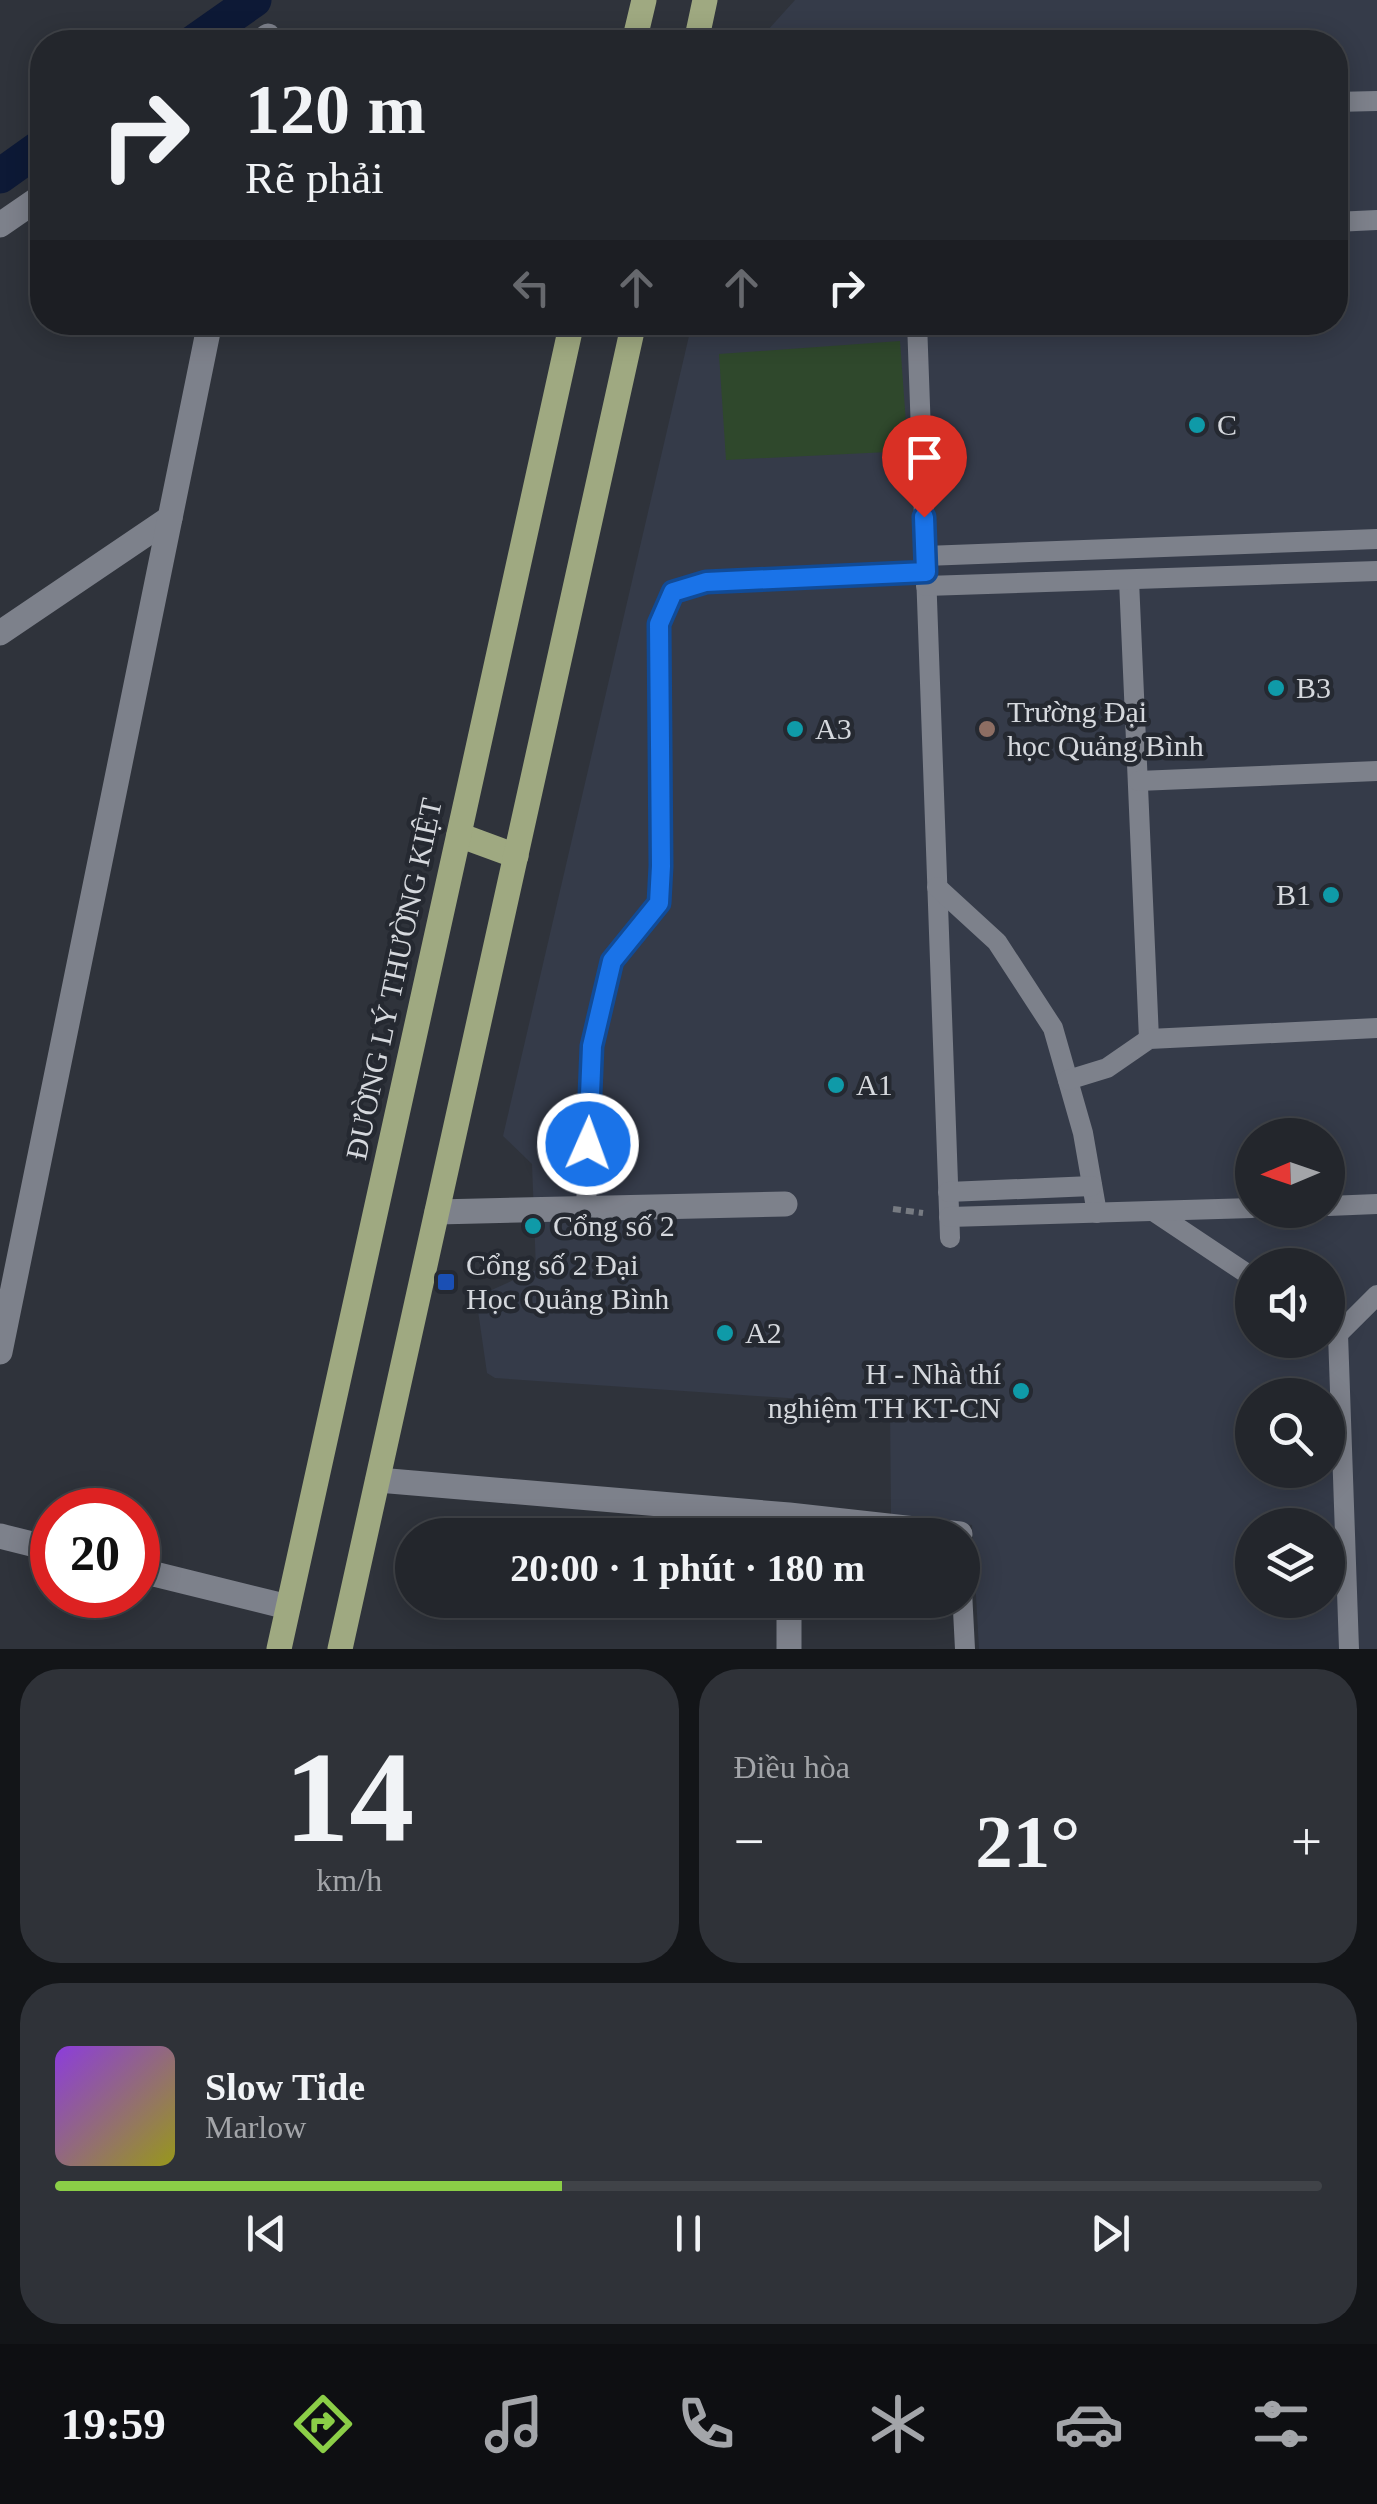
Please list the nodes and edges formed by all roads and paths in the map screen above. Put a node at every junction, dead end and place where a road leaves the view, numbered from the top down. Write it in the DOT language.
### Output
graph roads {
  1 [pos="644,0"];
  2 [pos="705,0"];
  3 [pos="637,30"];
  4 [pos="699,30"];
  5 [pos="1377,101"];
  6 [pos="1348,102"];
  7 [pos="30,205"];
  8 [pos="1377,220"];
  9 [pos="1348,221"];
  10 [pos="0,226"];
  11 [pos="207,335"];
  12 [pos="569,335"];
  13 [pos="631,335"];
  14 [pos="917,335"];
  15 [pos="170,518"];
  16 [pos="1377,538"];
  17 [pos="1377,571"];
  18 [pos="926,572"];
  19 [pos="1130,580"];
  20 [pos="0,633"];
  21 [pos="1377,772"];
  22 [pos="1138,781"];
  23 [pos="459,835"];
  24 [pos="516,856"];
  25 [pos="937,887"];
  26 [pos="1377,1028"];
  27 [pos="1149,1039"];
  28 [pos="1068,1080"];
  29 [pos="1092,1186"];
  30 [pos="948,1192"];
  31 [pos="785,1204"];
  32 [pos="1377,1204"];
  33 [pos="1345,1205"];
  34 [pos="586,1209"];
  35 [pos="1235,1209"];
  36 [pos="1152,1211"];
  37 [pos="437,1212"];
  38 [pos="1097,1212"];
  39 [pos="1235,1266"];
  40 [pos="8,1274"];
  41 [pos="1377,1295"];
  42 [pos="1345,1320"];
  43 [pos="0,1352"];
  44 [pos="1334,1358"];
  45 [pos="378,1480"];
  46 [pos="725,1518"];
  47 [pos="0,1536"];
  48 [pos="30,1544"];
  49 [pos="160,1575"];
  50 [pos="288,1607"];
  51 [pos="789,1618"];
  52 [pos="963,1618"];
  53 [pos="278,1649"];
  54 [pos="340,1649"];
  55 [pos="788,1649"];
  56 [pos="965,1649"];
  57 [pos="1349,1649"];
  1 -- 3 [label="main road"];
  2 -- 4 [label="main road"];
  5 -- 6 [label="lane"];
  7 -- 10 [label="street"];
  8 -- 9 [label="lane"];
  11 -- 15 [label="street"];
  12 -- 23 [label="main road, ĐƯỜNG LÝ THƯỜNG KIỆT"];
  13 -- 24 [label="main road"];
  14 -- 18 [label="lane"];
  15 -- 20 [label="street"];
  15 -- 40 [label="street"];
  16 -- 18 [label="lane"];
  17 -- 19 [label="lane"];
  18 -- 19 [label="lane"];
  18 -- 25 [label="lane"];
  18 -- 34 [label="lane"];
  19 -- 22 [label="lane"];
  21 -- 22 [label="lane"];
  22 -- 27 [label="lane"];
  23 -- 24 [label="main road"];
  23 -- 50 [label="main road, ĐƯỜNG LÝ THƯỜNG KIỆT"];
  24 -- 37 [label="main road"];
  25 -- 28 [label="lane"];
  25 -- 30 [label="lane"];
  26 -- 27 [label="lane"];
  27 -- 28 [label="lane"];
  28 -- 29 [label="lane"];
  29 -- 30 [label="lane"];
  29 -- 38 [label="lane"];
  30 -- 38 [label="lane"];
  31 -- 34 [label="street"];
  32 -- 33 [label="lane"];
  34 -- 37 [label="street"];
  35 -- 36 [label="lane"];
  36 -- 38 [label="lane"];
  36 -- 39 [label="lane"];
  37 -- 45 [label="main road"];
  40 -- 43 [label="street"];
  41 -- 42 [label="lane"];
  44 -- 57 [label="lane"];
  45 -- 46 [label="street"];
  45 -- 54 [label="main road"];
  47 -- 48 [label="street"];
  49 -- 50 [label="street"];
  50 -- 53 [label="main road, ĐƯỜNG LÝ THƯỜNG KIỆT"];
  51 -- 55 [label="street"];
  52 -- 56 [label="lane"];
}
